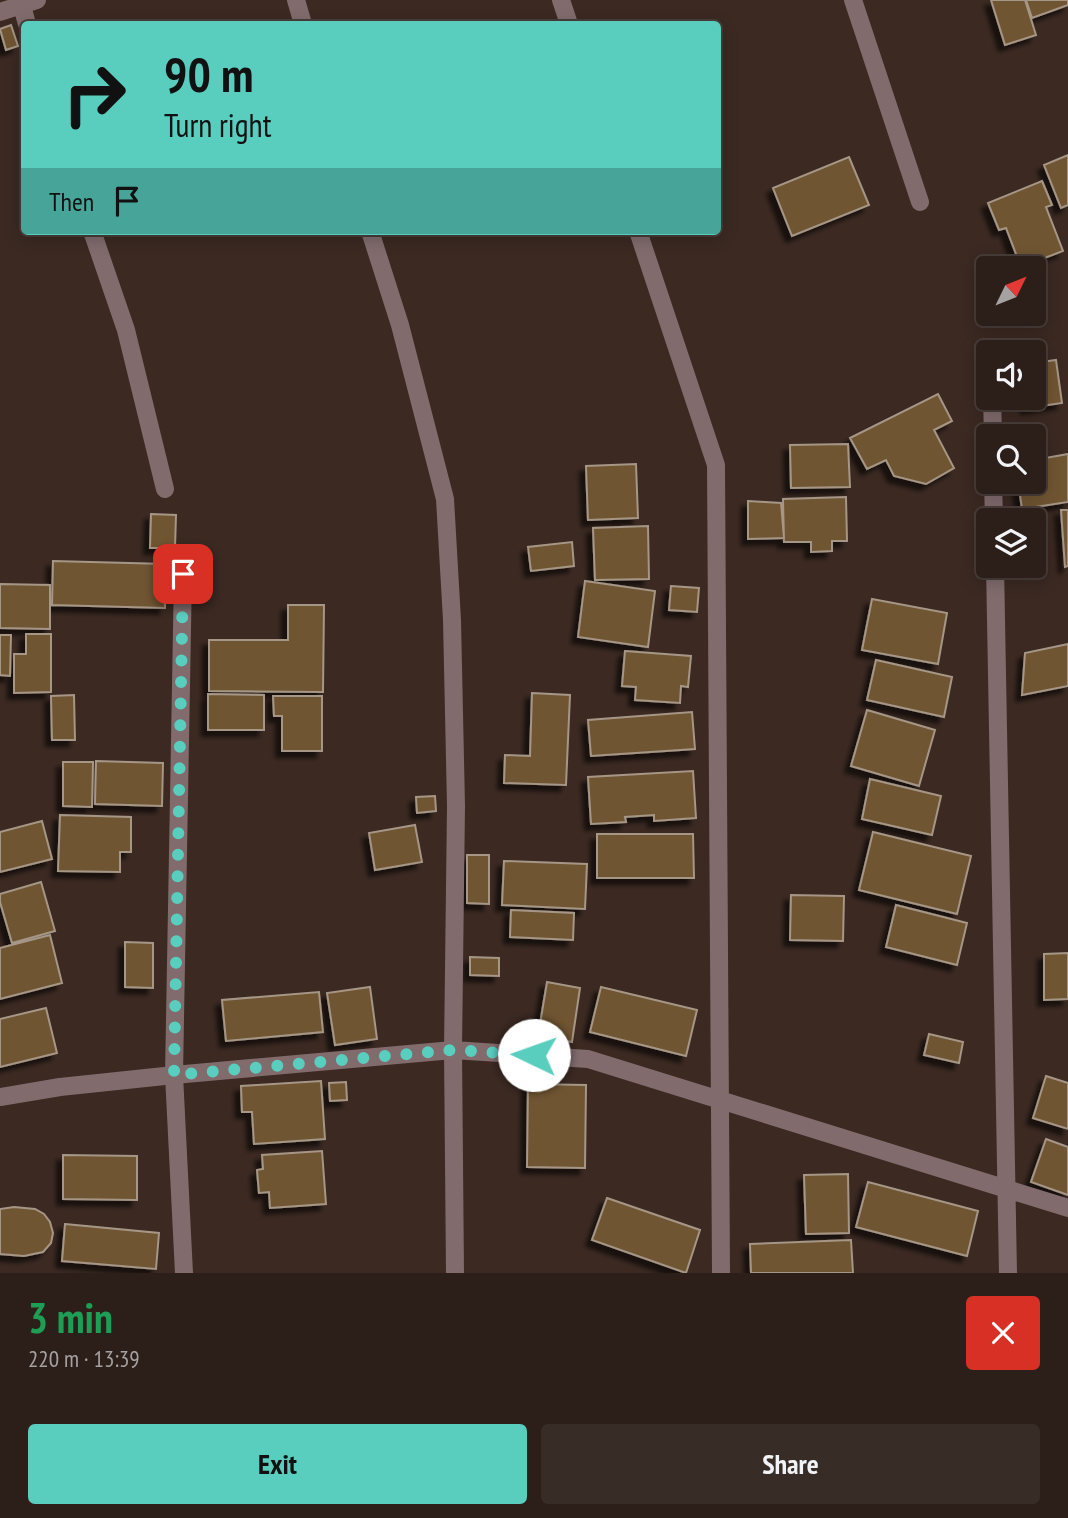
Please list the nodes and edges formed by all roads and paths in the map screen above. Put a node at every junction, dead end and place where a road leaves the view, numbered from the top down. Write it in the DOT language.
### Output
graph roads {
  1 [pos="296,0"];
  2 [pos="561,0"];
  3 [pos="853,0"];
  4 [pos="29,3"];
  5 [pos="0,12"];
  6 [pos="27,21"];
  7 [pos="302,21"];
  8 [pos="568,21"];
  9 [pos="920,202"];
  10 [pos="93,235"];
  11 [pos="371,235"];
  12 [pos="639,235"];
  13 [pos="165,489"];
  14 [pos="183,574"];
  15 [pos="995,578"];
  16 [pos="453,1050"];
  17 [pos="174,1075"];
  18 [pos="0,1097"];
  19 [pos="721,1100"];
  20 [pos="1007,1187"];
  21 [pos="1068,1208"];
  22 [pos="184,1273"];
  23 [pos="455,1273"];
  24 [pos="721,1273"];
  25 [pos="1008,1273"];
  1 -- 7 [label="street"];
  2 -- 8 [label="street"];
  3 -- 9 [label="street"];
  4 -- 5 [label="street"];
  4 -- 6 [label="street"];
  10 -- 13 [label="street"];
  11 -- 16 [label="street"];
  12 -- 19 [label="street"];
  14 -- 17 [label="street"];
  15 -- 20 [label="street"];
  16 -- 17 [label="street"];
  16 -- 19 [label="street"];
  16 -- 23 [label="street"];
  17 -- 18 [label="street"];
  17 -- 22 [label="street"];
  19 -- 20 [label="street"];
  19 -- 24 [label="street"];
  20 -- 21 [label="street"];
  20 -- 25 [label="street"];
}
